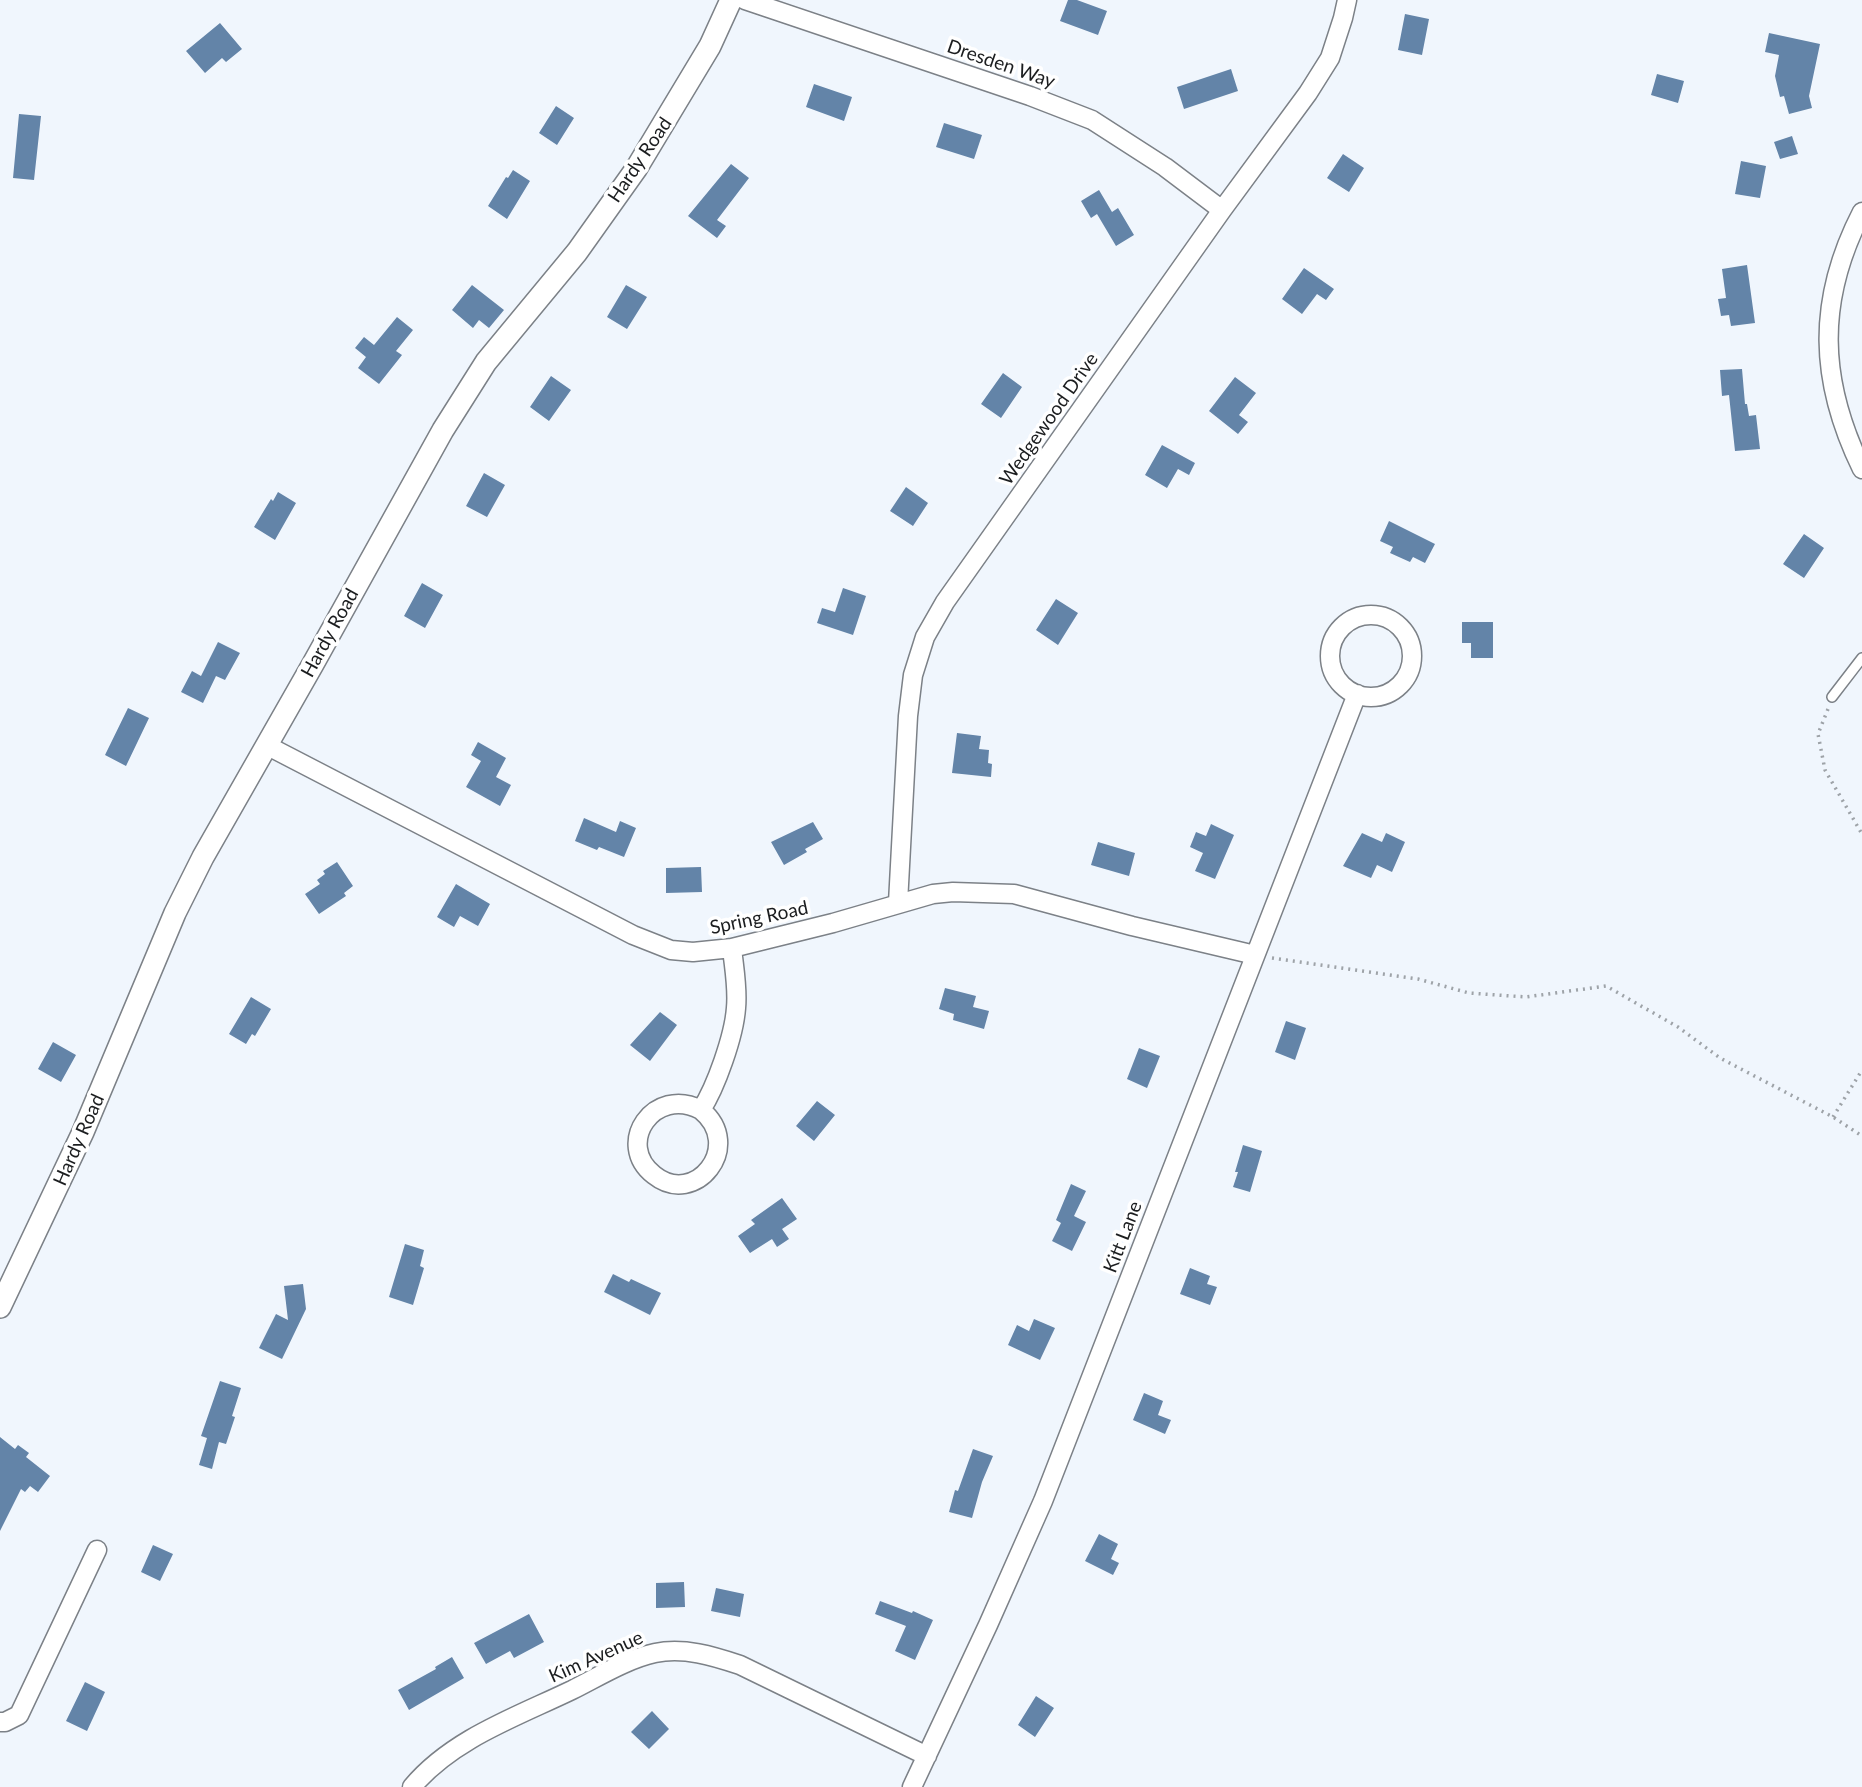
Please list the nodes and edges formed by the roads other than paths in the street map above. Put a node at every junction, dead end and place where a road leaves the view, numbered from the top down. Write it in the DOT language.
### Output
graph roads {
  1 [pos="731,0"];
  2 [pos="745,0"];
  3 [pos="1347,0"];
  4 [pos="1222,210"];
  5 [pos="1862,212"];
  6 [pos="1862,470"];
  7 [pos="1862,658"];
  8 [pos="1357,695"];
  9 [pos="1832,697"];
  10 [pos="266,745"];
  11 [pos="898,903"];
  12 [pos="732,948"];
  13 [pos="1255,955"];
  14 [pos="701,1110"];
  15 [pos="0,1307"];
  16 [pos="97,1550"];
  17 [pos="0,1722"];
  18 [pos="927,1756"];
  19 [pos="412,1787"];
  20 [pos="912,1787"];
  1 -- 10 [label="street, Hardy Road"];
  2 -- 4 [label="street, Dresden Way"];
  3 -- 4 [label="street, Wedgewood Drive"];
  4 -- 11 [label="street, Wedgewood Drive"];
  5 -- 6 [label="street"];
  7 -- 9 [label="lane"];
  8 -- 8 [label="street"];
  8 -- 13 [label="street, Kitt Lane"];
  10 -- 12 [label="street, Spring Road"];
  10 -- 15 [label="street, Hardy Road"];
  11 -- 12 [label="street, Spring Road"];
  11 -- 13 [label="street, Spring Road"];
  12 -- 14 [label="street"];
  13 -- 18 [label="street, Kitt Lane"];
  14 -- 14 [label="street"];
  16 -- 17 [label="street"];
  18 -- 19 [label="street, Kim Avenue"];
  18 -- 20 [label="street, Kitt Lane"];
}
